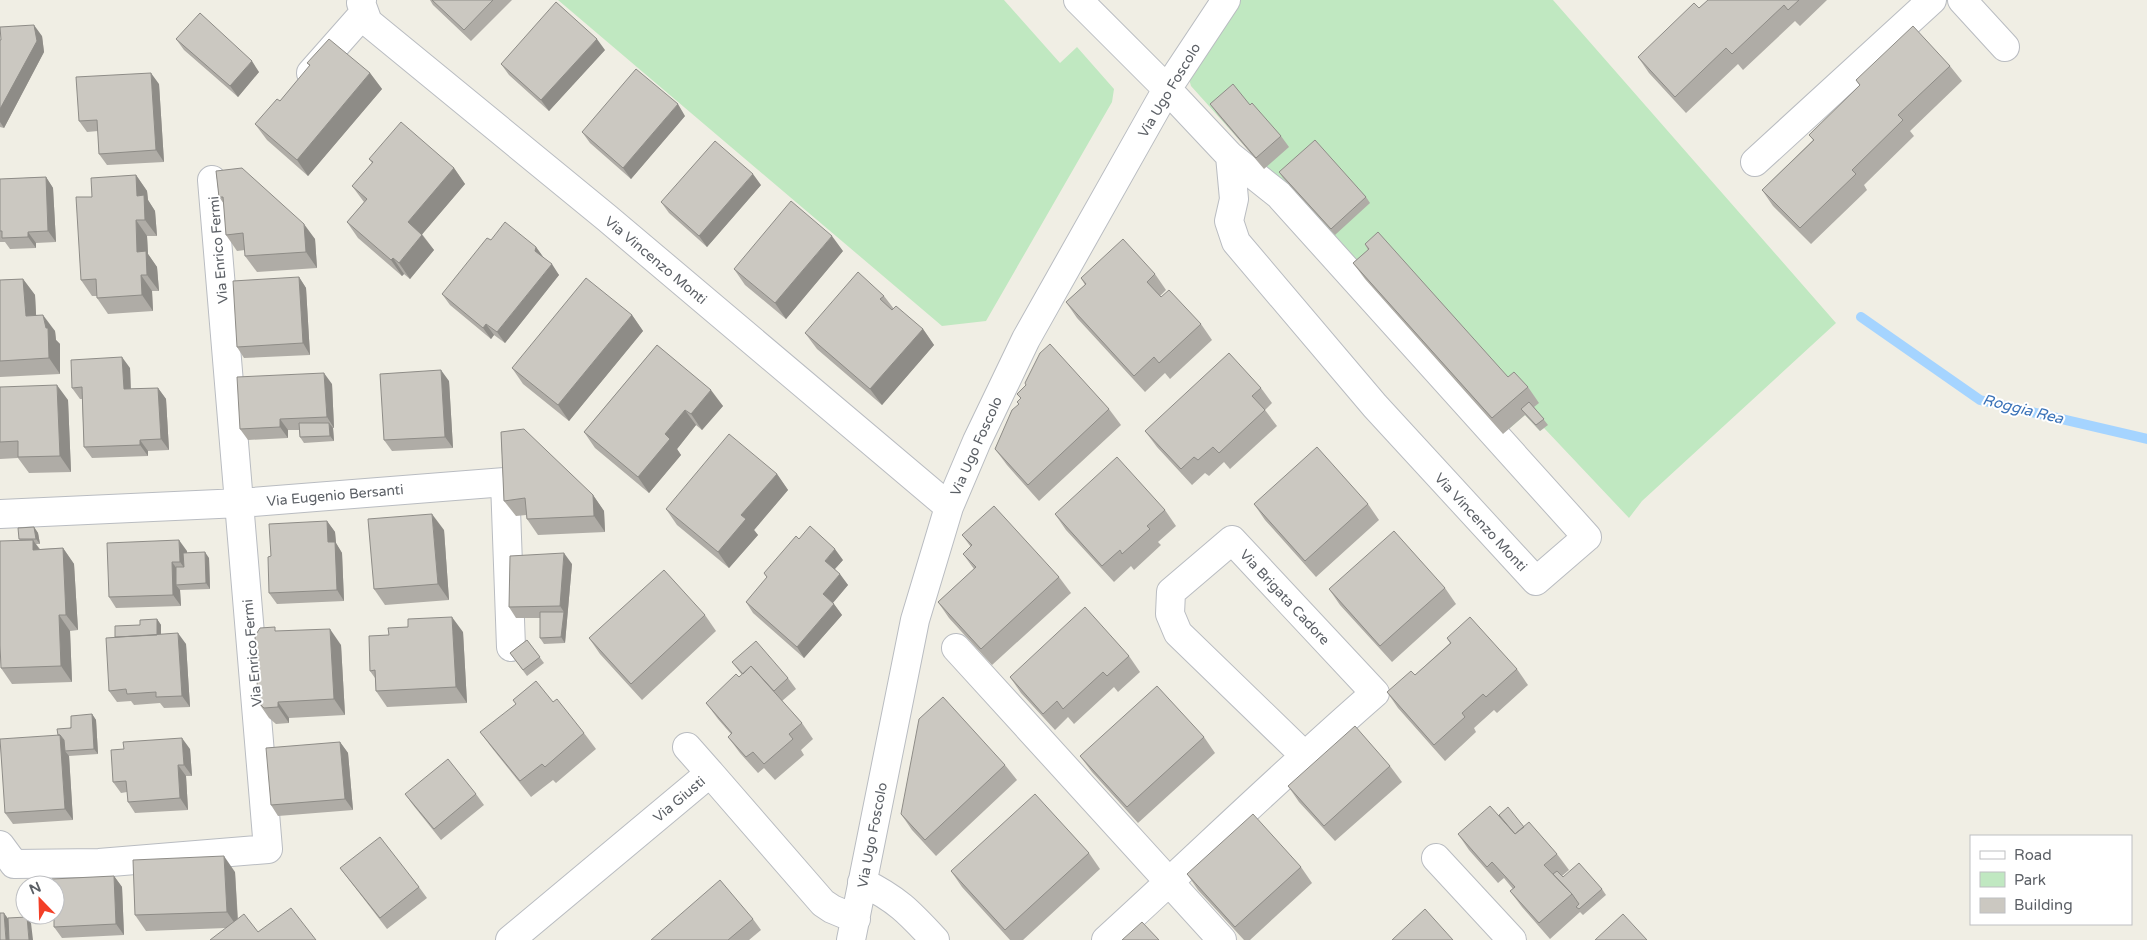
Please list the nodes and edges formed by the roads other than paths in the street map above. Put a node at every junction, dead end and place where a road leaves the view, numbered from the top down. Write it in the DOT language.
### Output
graph roads {
  1 [pos="1078,0"];
  2 [pos="1226,0"];
  3 [pos="1932,0"];
  4 [pos="1962,0"];
  5 [pos="363,7"];
  6 [pos="2005,47"];
  7 [pos="1167,89"];
  8 [pos="292,94"];
  9 [pos="1230,156"];
  10 [pos="1755,162"];
  11 [pos="212,180"];
  12 [pos="1279,195"];
  13 [pos="1233,207"];
  14 [pos="240,503"];
  15 [pos="949,508"];
  16 [pos="0,514"];
  17 [pos="511,647"];
  18 [pos="956,648"];
  19 [pos="687,747"];
  20 [pos="1304,755"];
  21 [pos="710,773"];
  22 [pos="0,845"];
  23 [pos="1436,858"];
  24 [pos="862,882"];
  25 [pos="1170,882"];
  26 [pos="854,930"];
  27 [pos="510,940"];
  28 [pos="935,940"];
  29 [pos="1106,940"];
  30 [pos="1222,940"];
  31 [pos="1512,940"];
  1 -- 7 [label="street, Via Vincenzo Monti"];
  2 -- 7 [label="street, Via Ugo Foscolo"];
  3 -- 10 [label="street"];
  4 -- 6 [label="street"];
  5 -- 8 [label="street, Via Vincenzo Monti"];
  5 -- 15 [label="street, Via Vincenzo Monti"];
  7 -- 9 [label="street, Via Vincenzo Monti"];
  7 -- 15 [label="street, Via Ugo Foscolo"];
  9 -- 12 [label="street, Via Vincenzo Monti"];
  9 -- 13 [label="street, Via Vincenzo Monti"];
  11 -- 14 [label="street, Via Enrico Fermi"];
  12 -- 13 [label="street"];
  12 -- 13 [label="street, Via Vincenzo Monti"];
  14 -- 16 [label="street, Via Eugenio Bersanti"];
  14 -- 17 [label="street, Via Eugenio Bersanti"];
  14 -- 22 [label="street, Via Enrico Fermi"];
  15 -- 24 [label="street, Via Ugo Foscolo"];
  18 -- 25 [label="street"];
  19 -- 21 [label="street"];
  20 -- 20 [label="street, Via Brigata Cadore"];
  20 -- 25 [label="street, Via Brigata Cadore"];
  21 -- 26 [label="street, Via Giusti"];
  21 -- 27 [label="street, Via Giusti"];
  23 -- 31 [label="street"];
  24 -- 26 [label="street, Via Ugo Foscolo"];
  24 -- 28 [label="street"];
  25 -- 29 [label="street, Via Brigata Cadore"];
  25 -- 30 [label="street"];
}
